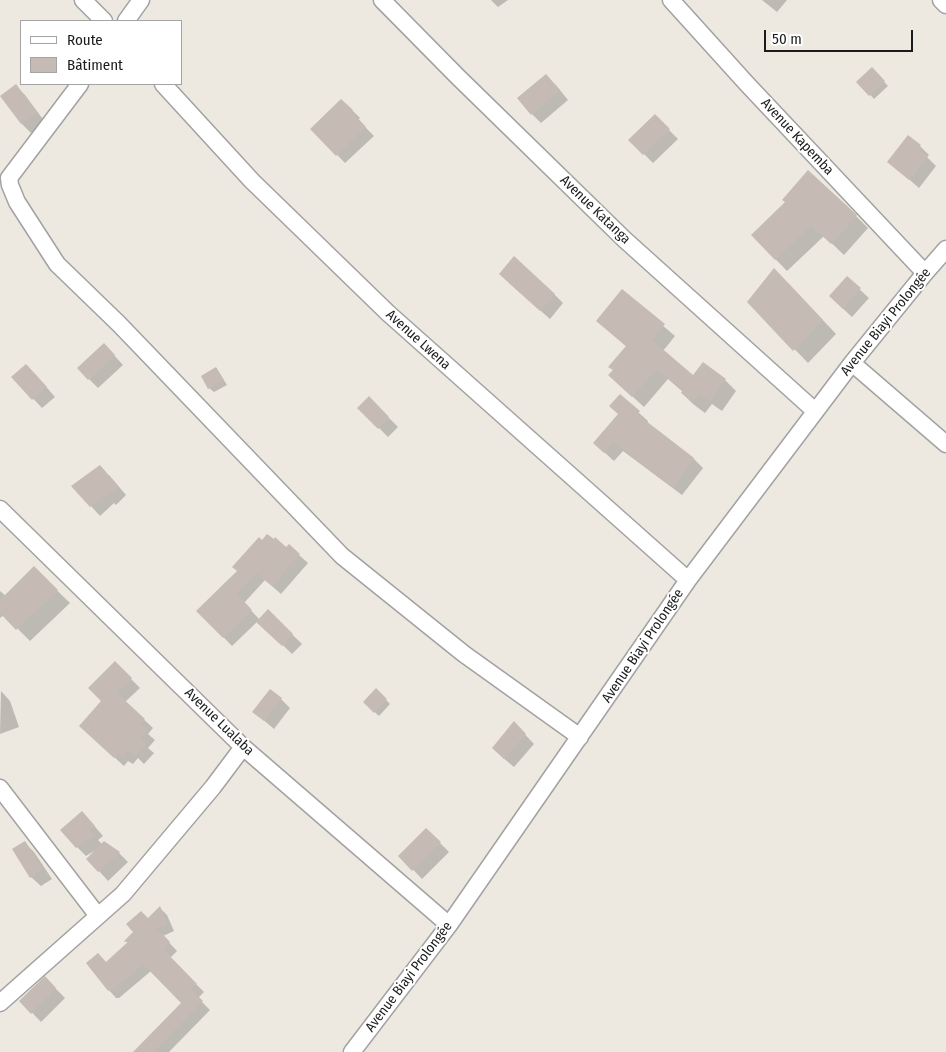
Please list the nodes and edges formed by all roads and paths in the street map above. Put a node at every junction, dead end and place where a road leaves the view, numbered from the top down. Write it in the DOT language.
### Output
graph roads {
  1 [pos="84,0"];
  2 [pos="141,0"];
  3 [pos="382,0"];
  4 [pos="671,0"];
  5 [pos="941,0"];
  6 [pos="946,5"];
  7 [pos="103,20"];
  8 [pos="127,20"];
  9 [pos="79,85"];
  10 [pos="164,85"];
  11 [pos="946,249"];
  12 [pos="925,273"];
  13 [pos="852,363"];
  14 [pos="815,410"];
  15 [pos="946,444"];
  16 [pos="0,509"];
  17 [pos="688,580"];
  18 [pos="580,737"];
  19 [pos="244,746"];
  20 [pos="0,788"];
  21 [pos="98,916"];
  22 [pos="449,925"];
  23 [pos="0,1003"];
  24 [pos="352,1052"];
  1 -- 7 [label="street"];
  2 -- 8 [label="street"];
  3 -- 14 [label="street, Avenue Katanga"];
  4 -- 12 [label="street, Avenue Kapemba"];
  5 -- 6 [label="street"];
  9 -- 18 [label="street"];
  10 -- 17 [label="street, Avenue Lwena"];
  11 -- 12 [label="street, Avenue Biayi Prolongée"];
  12 -- 13 [label="street, Avenue Biayi Prolongée"];
  13 -- 14 [label="street, Avenue Biayi Prolongée"];
  13 -- 15 [label="street"];
  14 -- 17 [label="street, Avenue Biayi Prolongée"];
  16 -- 19 [label="street, Avenue Lualaba"];
  17 -- 18 [label="street, Avenue Biayi Prolongée"];
  18 -- 22 [label="street, Avenue Biayi Prolongée"];
  19 -- 21 [label="street"];
  19 -- 22 [label="street, Avenue Lualaba"];
  20 -- 21 [label="street"];
  21 -- 23 [label="street"];
  22 -- 24 [label="street, Avenue Biayi Prolongée"];
}
